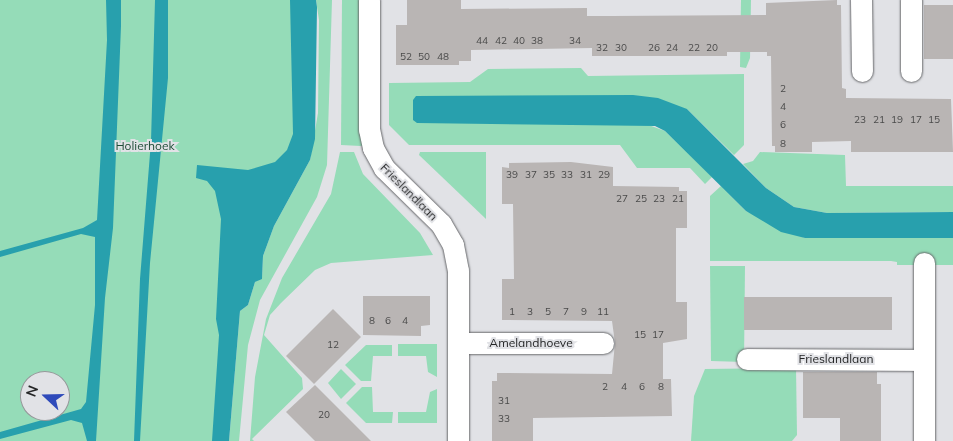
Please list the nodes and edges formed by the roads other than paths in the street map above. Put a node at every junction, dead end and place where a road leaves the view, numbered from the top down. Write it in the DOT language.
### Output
graph roads {
  1 [pos="369,0"];
  2 [pos="862,0"];
  3 [pos="911,0"];
  4 [pos="862,71"];
  5 [pos="911,71"];
  6 [pos="924,263"];
  7 [pos="459,343"];
  8 [pos="603,343"];
  9 [pos="747,359"];
  10 [pos="924,360"];
  11 [pos="458,441"];
  12 [pos="924,441"];
  1 -- 7 [label="street, Frieslandlaan"];
  2 -- 4 [label="street"];
  3 -- 5 [label="street"];
  6 -- 10 [label="street"];
  7 -- 8 [label="street, Amelandhoeve"];
  7 -- 11 [label="street, Frieslandlaan"];
  9 -- 10 [label="street, Frieslandlaan"];
  10 -- 12 [label="street"];
}
